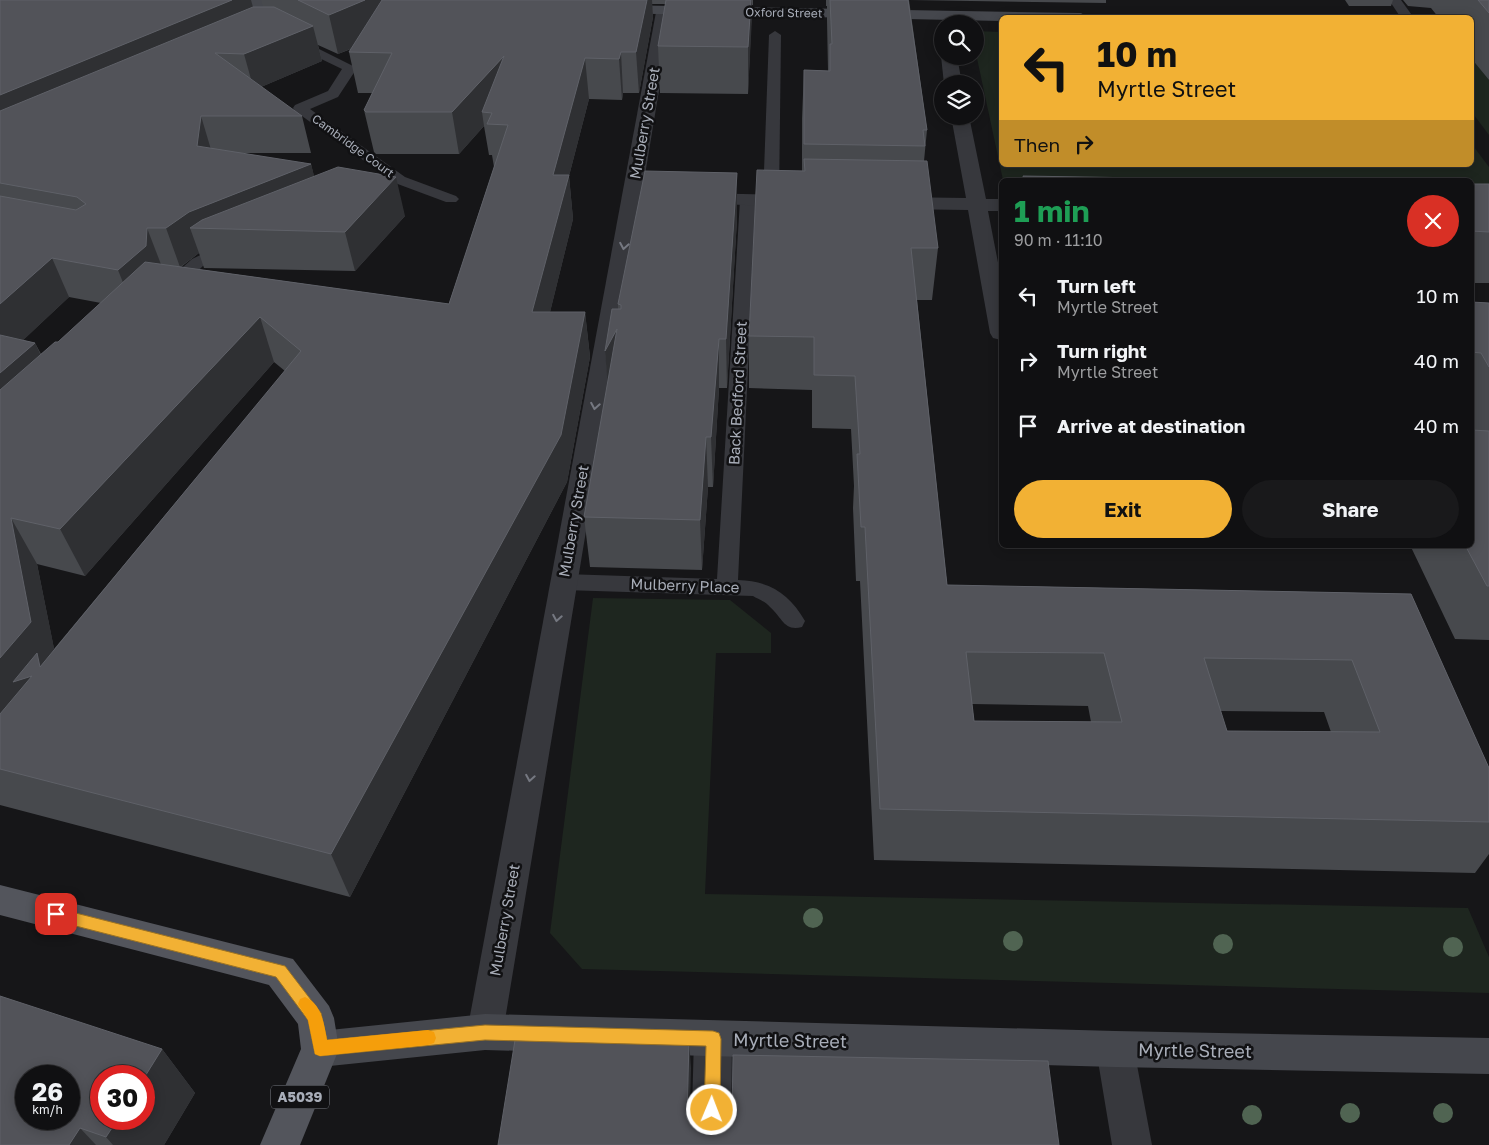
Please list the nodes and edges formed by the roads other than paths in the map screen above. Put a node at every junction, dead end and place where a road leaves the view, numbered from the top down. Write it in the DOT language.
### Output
graph roads {
  1 [pos="1395,0"];
  2 [pos="219,1"];
  3 [pos="198,2"];
  4 [pos="273,4"];
  5 [pos="312,4"];
  6 [pos="602,9"];
  7 [pos="664,11"];
  8 [pos="1406,15"];
  9 [pos="984,19"];
  10 [pos="999,19"];
  11 [pos="265,20"];
  12 [pos="934,20"];
  13 [pos="774,35"];
  14 [pos="276,36"];
  15 [pos="962,125"];
  16 [pos="398,178"];
  17 [pos="380,186"];
  18 [pos="451,199"];
  19 [pos="681,199"];
  20 [pos="748,200"];
  21 [pos="771,200"];
  22 [pos="812,201"];
  23 [pos="880,202"];
  24 [pos="978,204"];
  25 [pos="999,205"];
  26 [pos="245,240"];
  27 [pos="161,296"];
  28 [pos="999,322"];
  29 [pos="564,582"];
  30 [pos="727,586"];
  31 [pos="794,621"];
  32 [pos="0,900"];
  33 [pos="485,1032"];
  34 [pos="713,1039"];
  35 [pos="320,1049"];
  36 [pos="1115,1049"];
  37 [pos="1489,1056"];
  38 [pos="280,1145"];
  39 [pos="711,1145"];
  40 [pos="1132,1145"];
  1 -- 8 [label="lane"];
  2 -- 3 [label="street"];
  2 -- 4 [label="street"];
  4 -- 5 [label="street"];
  4 -- 11 [label="street"];
  6 -- 7 [label="street, Oxford Street"];
  7 -- 12 [label="street, Oxford Street"];
  7 -- 29 [label="street, Mulberry Street, one-way"];
  9 -- 10 [label="street, Oxford Street"];
  13 -- 21 [label="lane"];
  14 -- 16 [label="lane, Cambridge Court"];
  15 -- 24 [label="street"];
  16 -- 17 [label="lane"];
  16 -- 18 [label="lane, Cambridge Court"];
  19 -- 20 [label="street"];
  20 -- 21 [label="street"];
  20 -- 30 [label="lane, Back Bedford Street"];
  21 -- 22 [label="street"];
  23 -- 24 [label="street"];
  24 -- 25 [label="street"];
  24 -- 28 [label="street"];
  26 -- 27 [label="lane"];
  29 -- 30 [label="lane, Mulberry Place"];
  29 -- 33 [label="street, Mulberry Street, one-way"];
  30 -- 31 [label="lane, Mulberry Place"];
  32 -- 35 [label="main road, A5039"];
  33 -- 34 [label="street, Myrtle Street"];
  33 -- 35 [label="street, Myrtle Street"];
  34 -- 36 [label="street, Myrtle Street"];
  34 -- 39 [label="street"];
  35 -- 38 [label="main road, A5039"];
  36 -- 37 [label="street, Myrtle Street"];
  36 -- 40 [label="street"];
}
